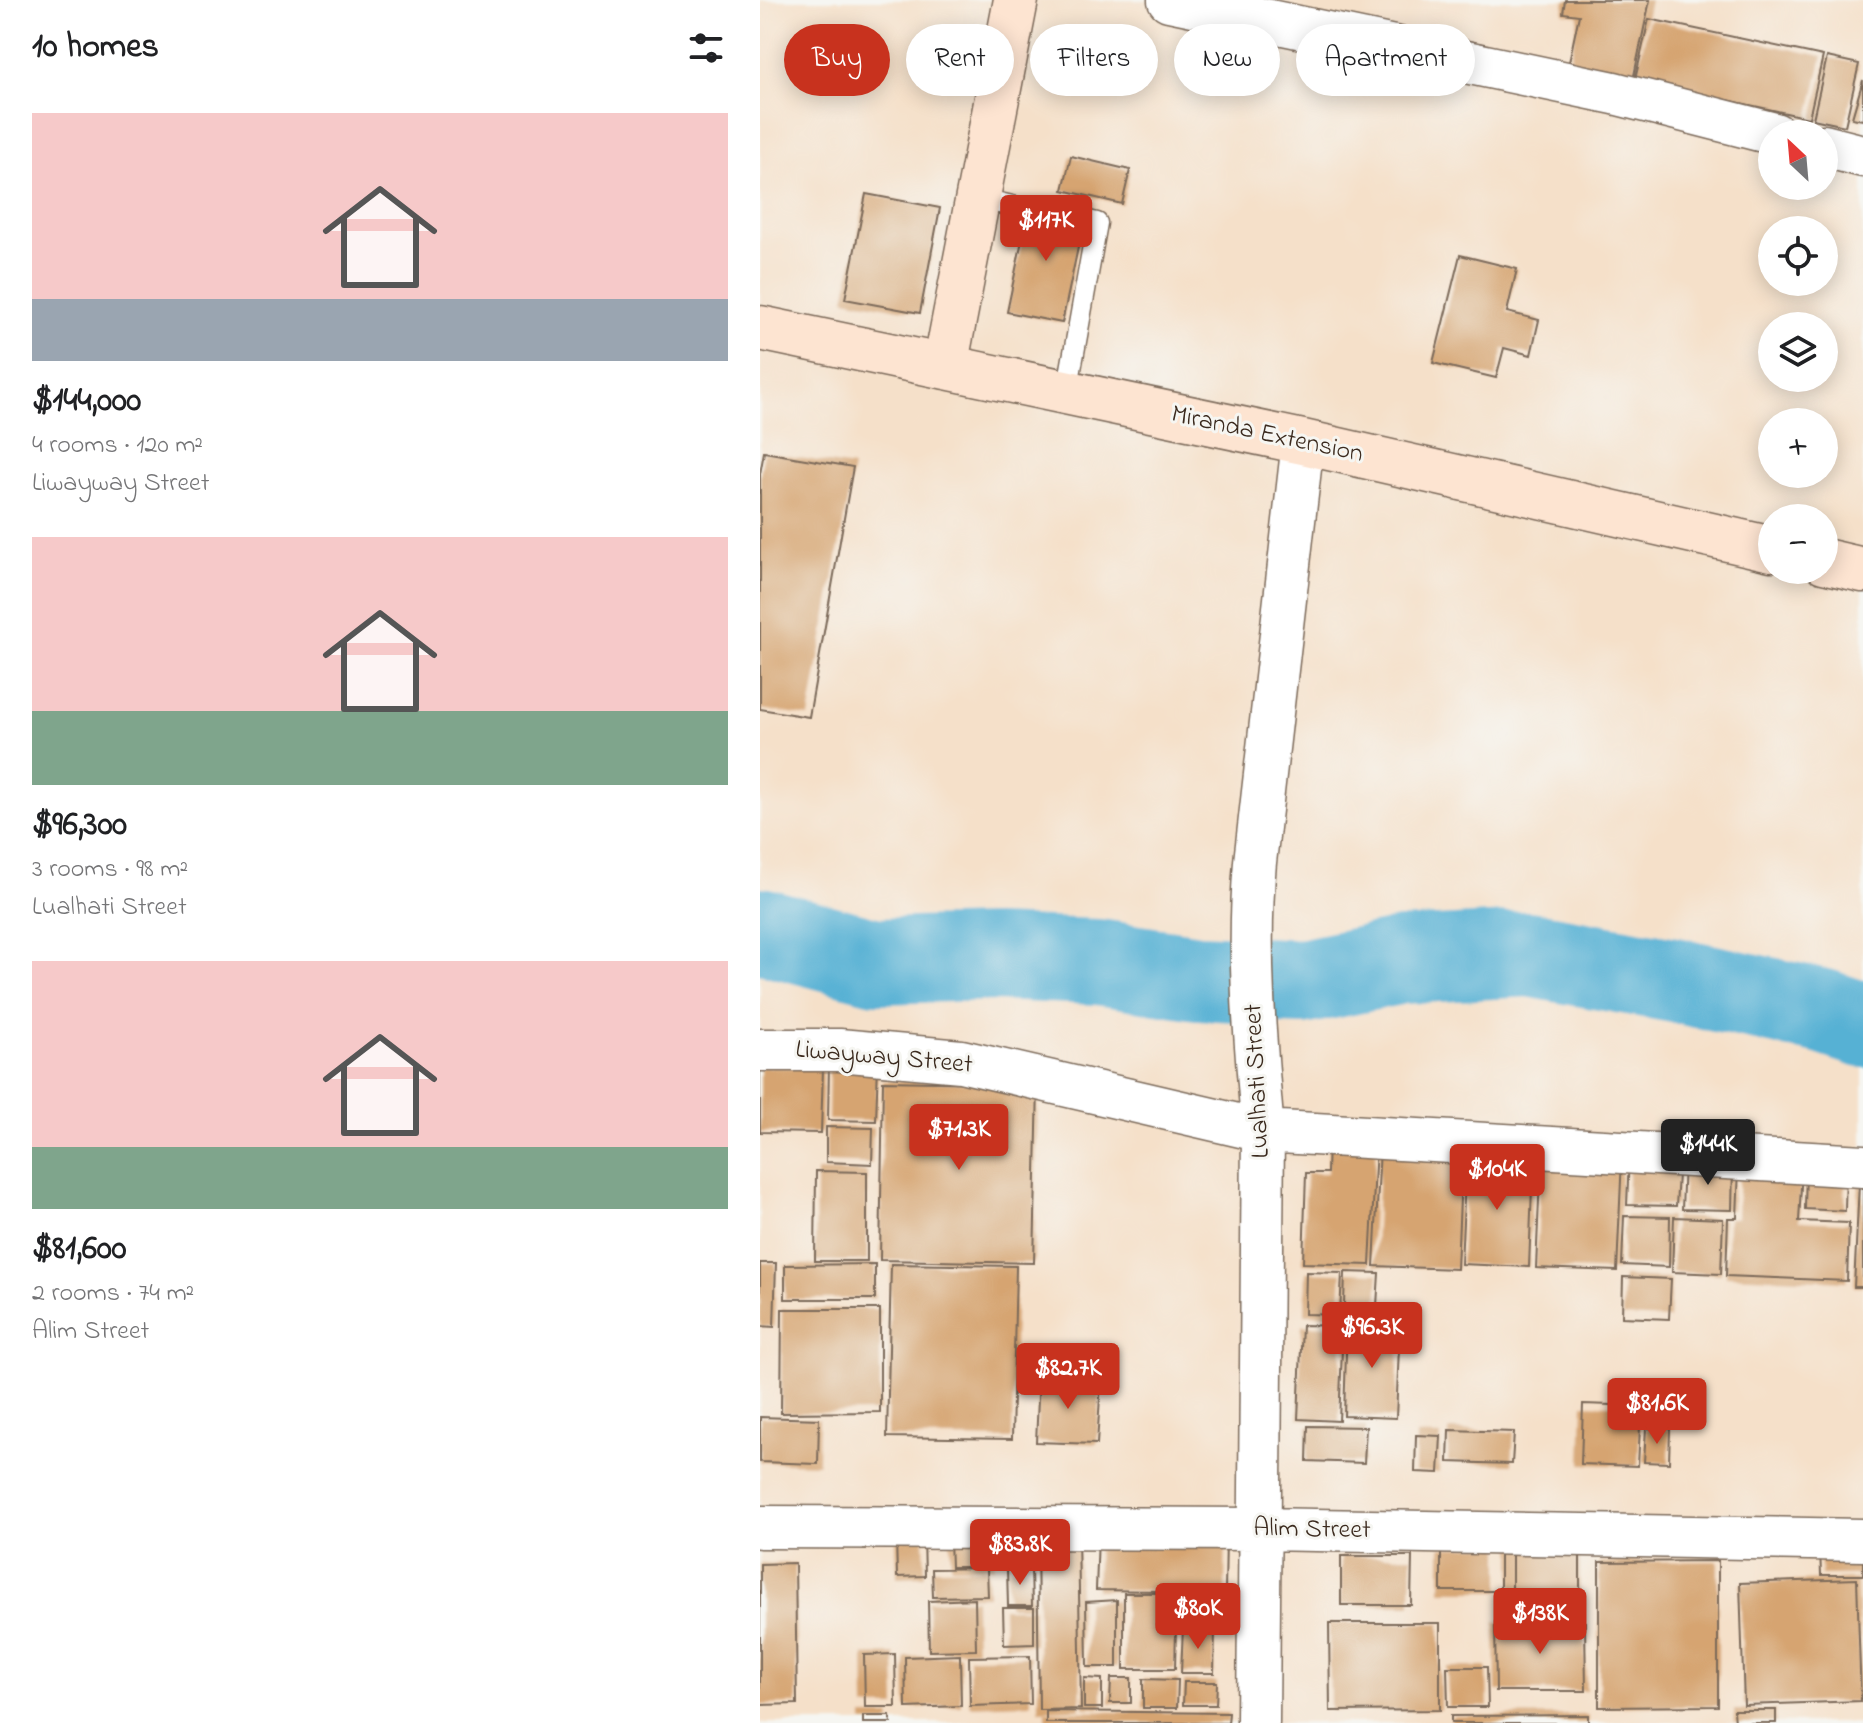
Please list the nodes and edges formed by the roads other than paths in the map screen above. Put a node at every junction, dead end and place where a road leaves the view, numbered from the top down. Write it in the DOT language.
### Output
graph roads {
  1 [pos="1016,0"];
  2 [pos="1169,0"];
  3 [pos="1758,130"];
  4 [pos="1838,150"];
  5 [pos="1863,156"];
  6 [pos="978,198"];
  7 [pos="1029,210"];
  8 [pos="1084,220"];
  9 [pos="760,328"];
  10 [pos="945,367"];
  11 [pos="1067,392"];
  12 [pos="1303,442"];
  13 [pos="1758,546"];
  14 [pos="1838,564"];
  15 [pos="1863,570"];
  16 [pos="760,1050"];
  17 [pos="1263,1131"];
  18 [pos="1863,1166"];
  19 [pos="760,1527"];
  20 [pos="1260,1529"];
  21 [pos="1863,1540"];
  22 [pos="1258,1723"];
  1 -- 6 [label="main road"];
  2 -- 3 [label="street"];
  4 -- 5 [label="street"];
  6 -- 7 [label="lane"];
  6 -- 10 [label="main road"];
  8 -- 11 [label="lane"];
  9 -- 10 [label="main road, Miranda Extension"];
  10 -- 11 [label="main road, Miranda Extension"];
  11 -- 12 [label="main road, Miranda Extension"];
  12 -- 13 [label="main road, Miranda Extension"];
  12 -- 17 [label="street, Lualhati Street"];
  14 -- 15 [label="main road"];
  16 -- 17 [label="street, Liwayway Street"];
  17 -- 18 [label="street, Liwayway Street"];
  17 -- 20 [label="street, Lualhati Street"];
  19 -- 20 [label="street, Alim Street"];
  20 -- 21 [label="street, Alim Street"];
  20 -- 22 [label="street, Lualhati Street"];
}
